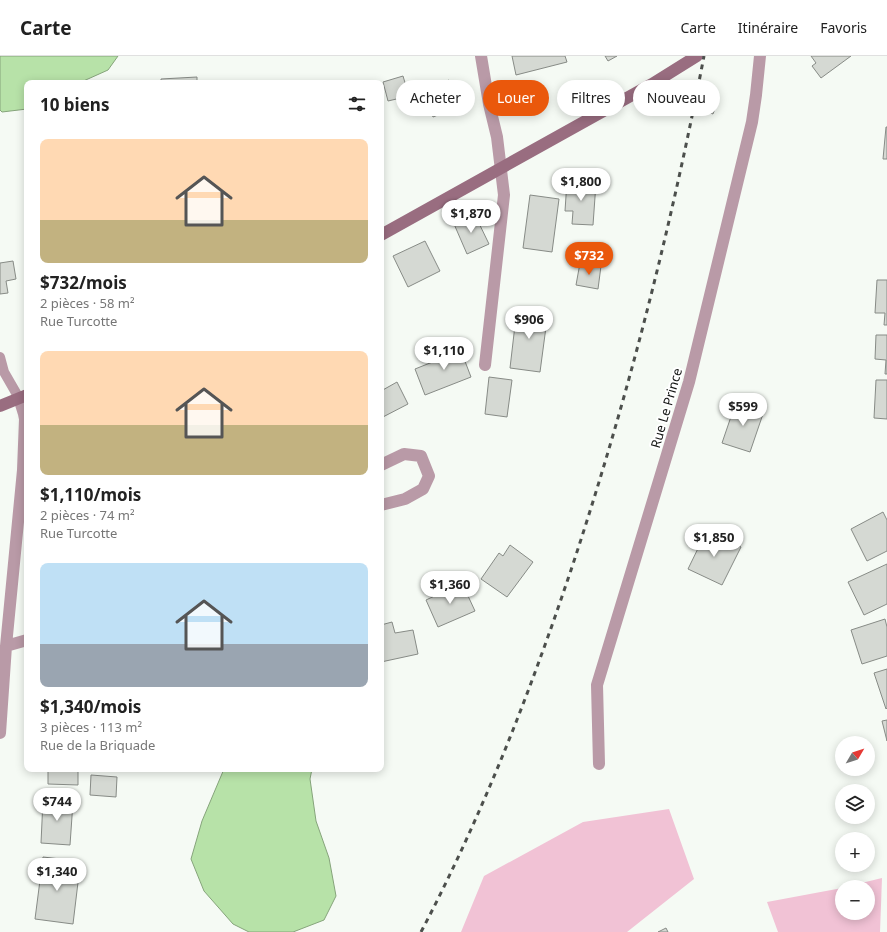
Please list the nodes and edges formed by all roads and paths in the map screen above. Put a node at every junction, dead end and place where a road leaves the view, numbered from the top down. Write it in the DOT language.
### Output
graph roads {
  1 [pos="481,56"];
  2 [pos="697,56"];
  3 [pos="760,56"];
  4 [pos="501,167"];
  5 [pos="384,233"];
  6 [pos="0,357"];
  7 [pos="485,365"];
  8 [pos="23,396"];
  9 [pos="0,406"];
  10 [pos="384,464"];
  11 [pos="384,504"];
  12 [pos="24,641"];
  13 [pos="6,646"];
  14 [pos="0,733"];
  15 [pos="599,764"];
  1 -- 4 [label="street"];
  2 -- 4 [label="street"];
  3 -- 15 [label="street, Rue Le Prince"];
  4 -- 5 [label="street"];
  4 -- 7 [label="street"];
  6 -- 8 [label="lane"];
  8 -- 9 [label="street"];
  8 -- 13 [label="street"];
  10 -- 11 [label="street"];
  12 -- 13 [label="street"];
  13 -- 14 [label="street"];
}
